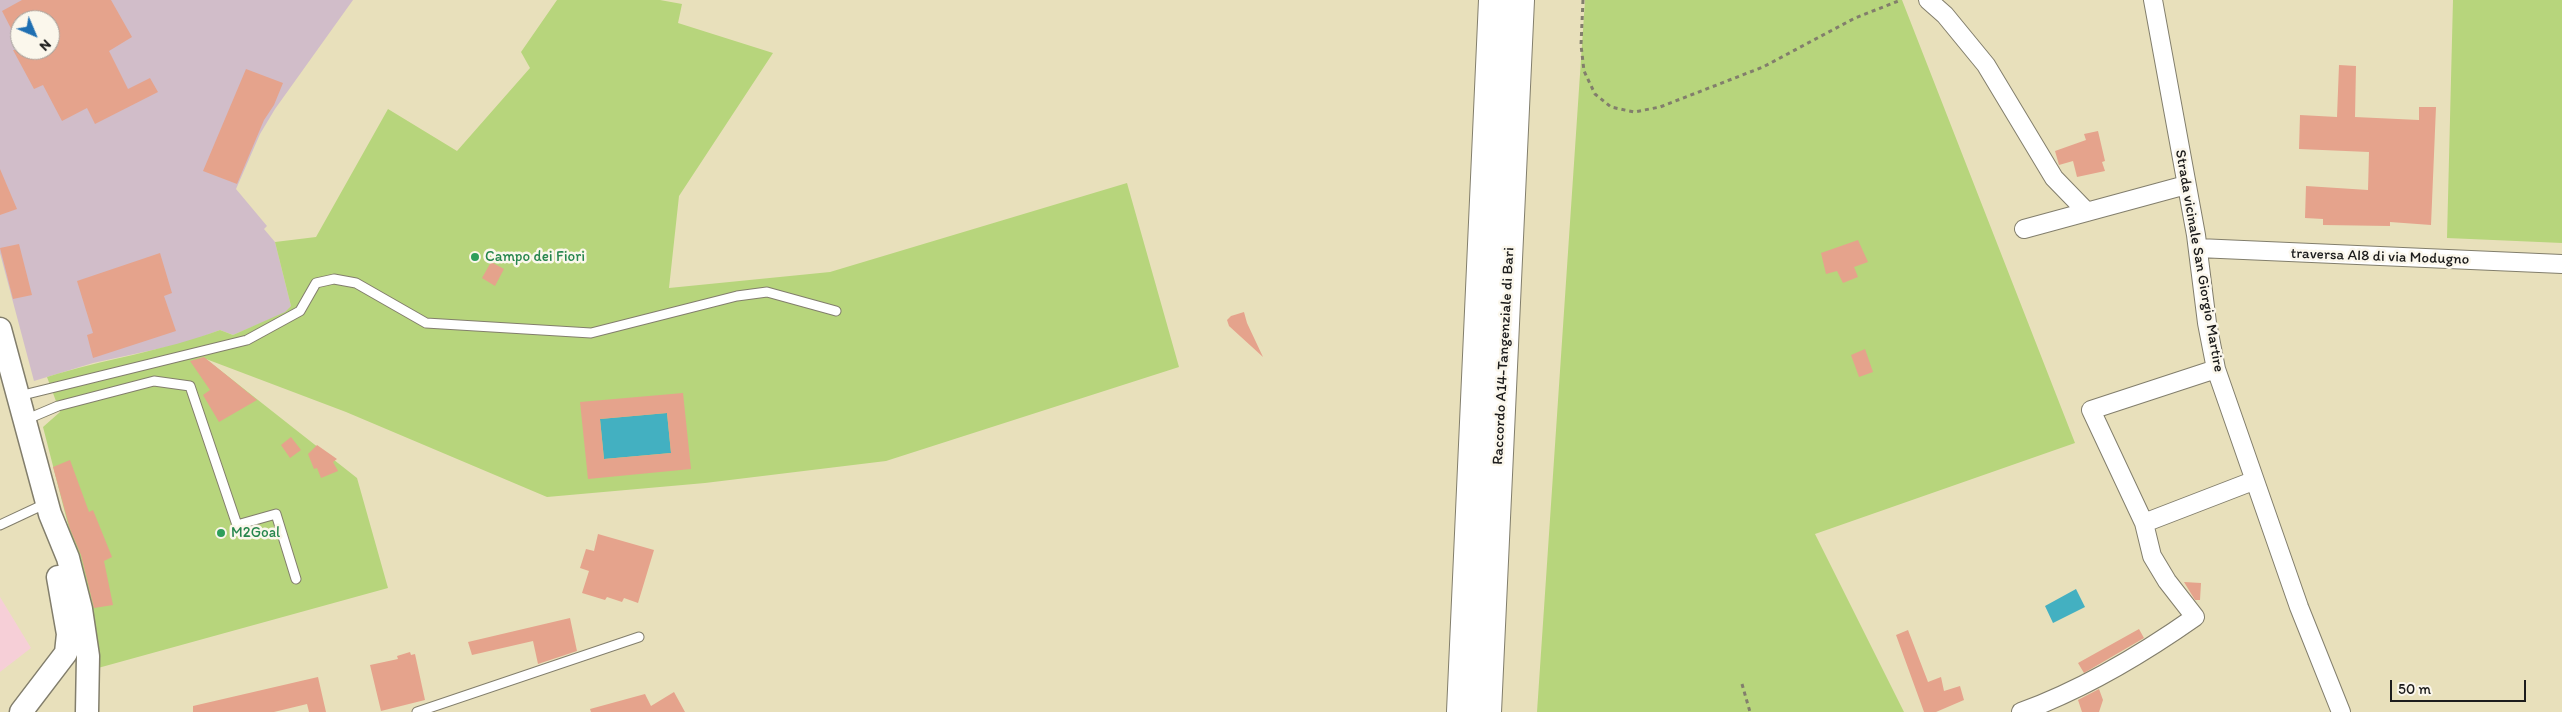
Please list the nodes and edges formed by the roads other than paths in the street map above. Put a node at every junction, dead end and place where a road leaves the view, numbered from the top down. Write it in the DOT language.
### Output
graph roads {
  1 [pos="1493,0"];
  2 [pos="1520,0"];
  3 [pos="1928,0"];
  4 [pos="2153,0"];
  5 [pos="2186,185"];
  6 [pos="2087,212"];
  7 [pos="2024,229"];
  8 [pos="2198,248"];
  9 [pos="2562,264"];
  10 [pos="836,311"];
  11 [pos="0,329"];
  12 [pos="2216,370"];
  13 [pos="18,397"];
  14 [pos="25,421"];
  15 [pos="2253,481"];
  16 [pos="49,509"];
  17 [pos="2144,522"];
  18 [pos="0,525"];
  19 [pos="296,579"];
  20 [pos="639,637"];
  21 [pos="50,674"];
  22 [pos="5,712"];
  23 [pos="20,712"];
  24 [pos="87,712"];
  25 [pos="417,712"];
  26 [pos="1461,712"];
  27 [pos="1487,712"];
  28 [pos="2021,712"];
  29 [pos="2341,712"];
  1 -- 26 [label="highway, Raccordo A14-Tangenziale di Bari"];
  2 -- 27 [label="highway, Raccordo A14-Tangenziale di Bari"];
  3 -- 6 [label="street"];
  4 -- 5 [label="street, Strada vicinale San Giorgio Martire"];
  5 -- 6 [label="street"];
  5 -- 8 [label="street, Strada vicinale San Giorgio Martire"];
  6 -- 7 [label="street"];
  8 -- 9 [label="street, traversa AI8 di via Modugno"];
  8 -- 12 [label="street, Strada vicinale San Giorgio Martire"];
  10 -- 13 [label="lane"];
  11 -- 13 [label="street"];
  12 -- 15 [label="street, Strada vicinale San Giorgio Martire"];
  12 -- 17 [label="street"];
  13 -- 14 [label="street"];
  14 -- 16 [label="street"];
  14 -- 19 [label="lane"];
  15 -- 17 [label="street"];
  15 -- 29 [label="street, Strada vicinale San Giorgio Martire"];
  16 -- 18 [label="lane"];
  16 -- 21 [label="street"];
  16 -- 24 [label="street"];
  17 -- 28 [label="street"];
  20 -- 25 [label="lane"];
  21 -- 22 [label="street"];
  21 -- 23 [label="street"];
}
